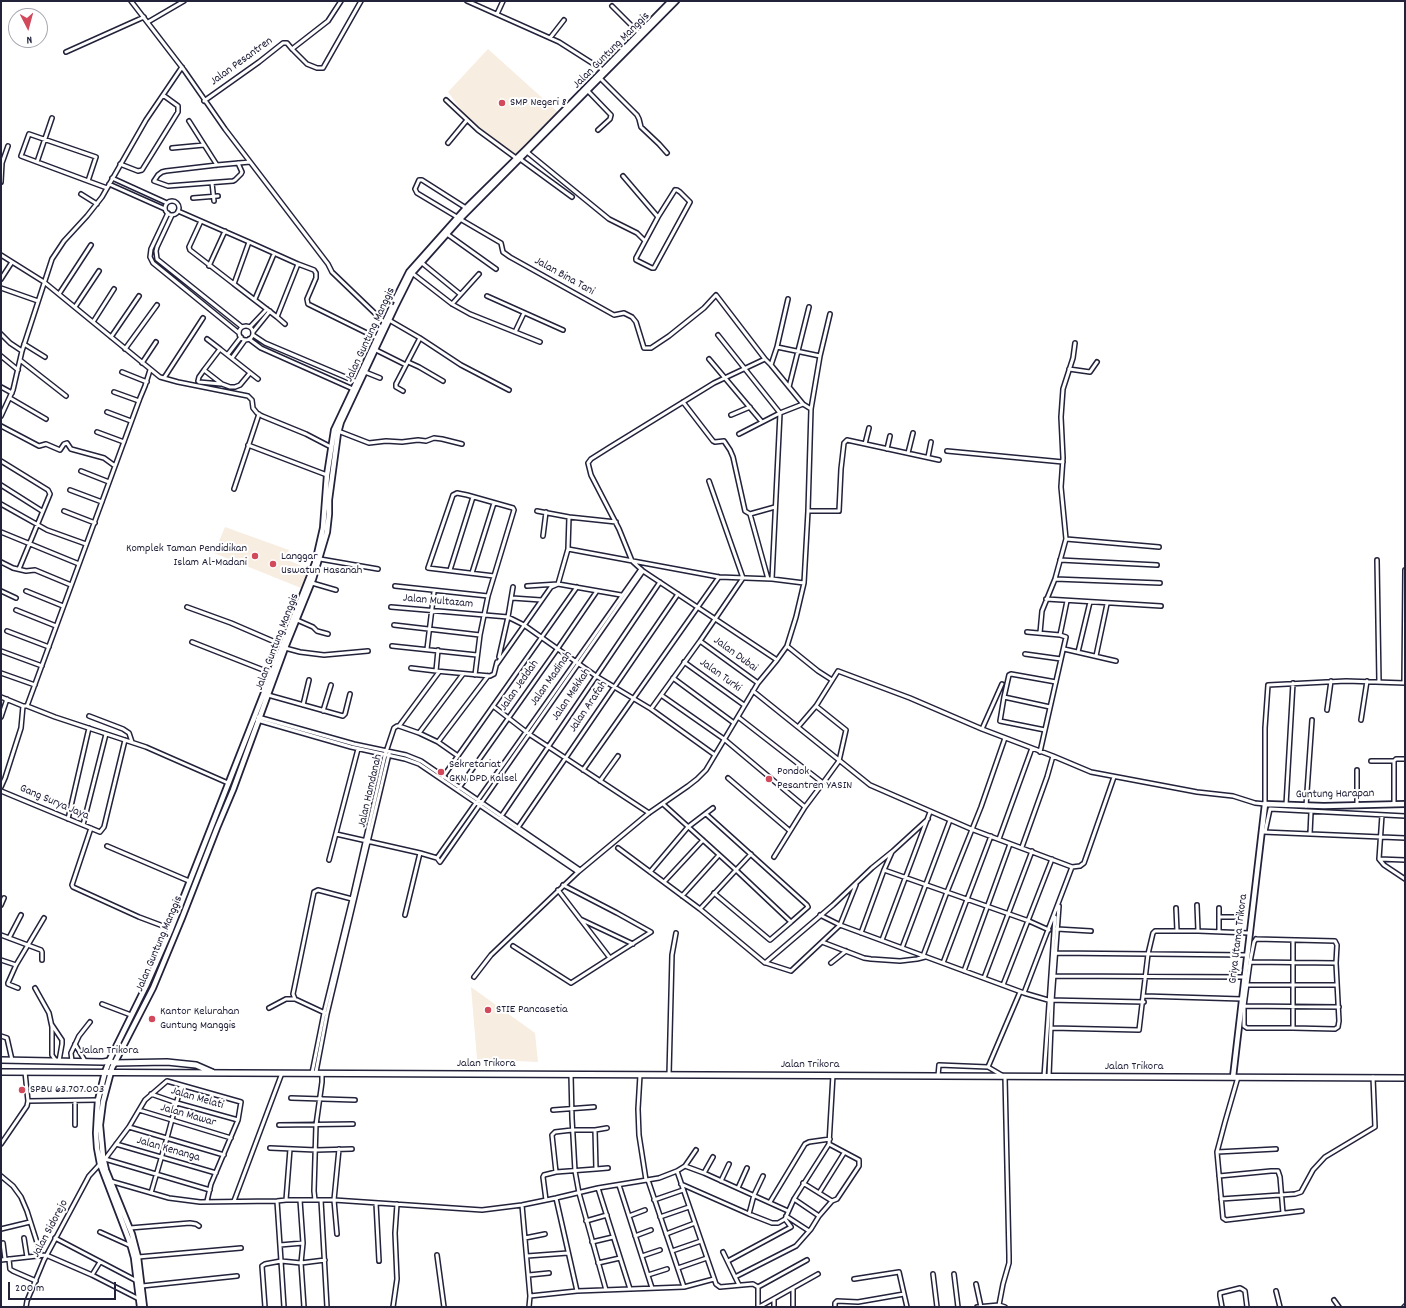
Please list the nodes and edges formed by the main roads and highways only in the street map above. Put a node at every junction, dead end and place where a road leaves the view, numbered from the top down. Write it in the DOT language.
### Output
graph roads {
  1 [pos="1,1060"];
  2 [pos="196,1064"];
  3 [pos="1,1072"];
  4 [pos="195,1072"];
  5 [pos="215,1073"];
  6 [pos="1405,1078"];
  1 -- 2 [label="main road, Jalan Trikora"];
  2 -- 4 [label="main road"];
  2 -- 5 [label="main road, Jalan Trikora"];
  3 -- 4 [label="main road, Jalan Trikora"];
  4 -- 5 [label="main road, Jalan Trikora"];
  5 -- 6 [label="main road, Jalan Trikora"];
}
